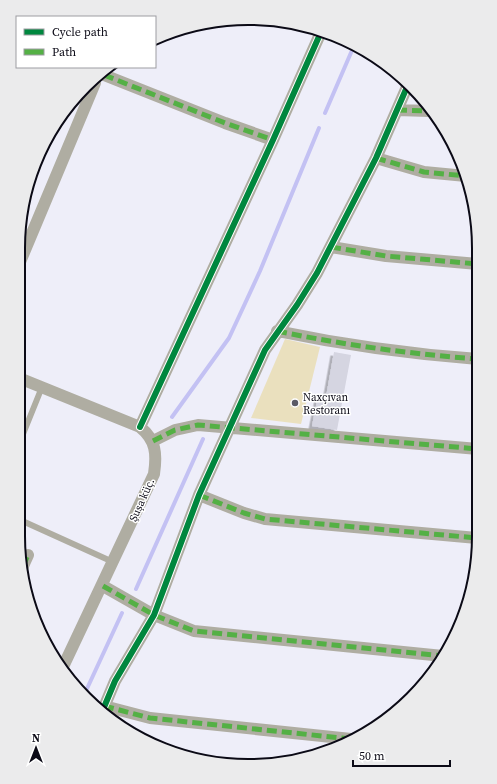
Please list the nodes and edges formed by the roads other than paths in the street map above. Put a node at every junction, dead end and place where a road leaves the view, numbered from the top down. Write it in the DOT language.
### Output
graph roads {
  1 [pos="319,37"];
  2 [pos="106,76"];
  3 [pos="93,87"];
  4 [pos="406,89"];
  5 [pos="397,110"];
  6 [pos="425,111"];
  7 [pos="273,140"];
  8 [pos="376,158"];
  9 [pos="459,175"];
  10 [pos="25,236"];
  11 [pos="330,247"];
  12 [pos="472,263"];
  13 [pos="277,331"];
  14 [pos="472,358"];
  15 [pos="25,380"];
  16 [pos="42,387"];
  17 [pos="229,426"];
  18 [pos="140,427"];
  19 [pos="25,429"];
  20 [pos="153,441"];
  21 [pos="472,448"];
  22 [pos="199,495"];
  23 [pos="25,522"];
  24 [pos="472,538"];
  25 [pos="114,562"];
  26 [pos="102,586"];
  27 [pos="154,615"];
  28 [pos="437,655"];
  29 [pos="65,663"];
  30 [pos="104,707"];
  31 [pos="108,710"];
  32 [pos="342,738"];
  1 -- 7 [label="street"];
  2 -- 7 [label="street"];
  3 -- 10 [label="street"];
  4 -- 5 [label="street"];
  5 -- 6 [label="street"];
  5 -- 8 [label="street"];
  7 -- 18 [label="street"];
  8 -- 9 [label="street"];
  8 -- 11 [label="street"];
  11 -- 12 [label="street"];
  11 -- 13 [label="street"];
  13 -- 14 [label="street"];
  13 -- 17 [label="street"];
  15 -- 16 [label="street"];
  16 -- 18 [label="street"];
  16 -- 19 [label="lane"];
  17 -- 20 [label="street"];
  17 -- 21 [label="street"];
  17 -- 22 [label="street"];
  18 -- 20 [label="street"];
  20 -- 25 [label="street, Şuşa küç."];
  22 -- 24 [label="street"];
  22 -- 27 [label="street"];
  23 -- 25 [label="lane"];
  25 -- 26 [label="street, Şuşa küç."];
  26 -- 27 [label="street"];
  26 -- 29 [label="street, Şuşa küç."];
  27 -- 28 [label="street"];
  27 -- 30 [label="street"];
  31 -- 32 [label="street"];
}
